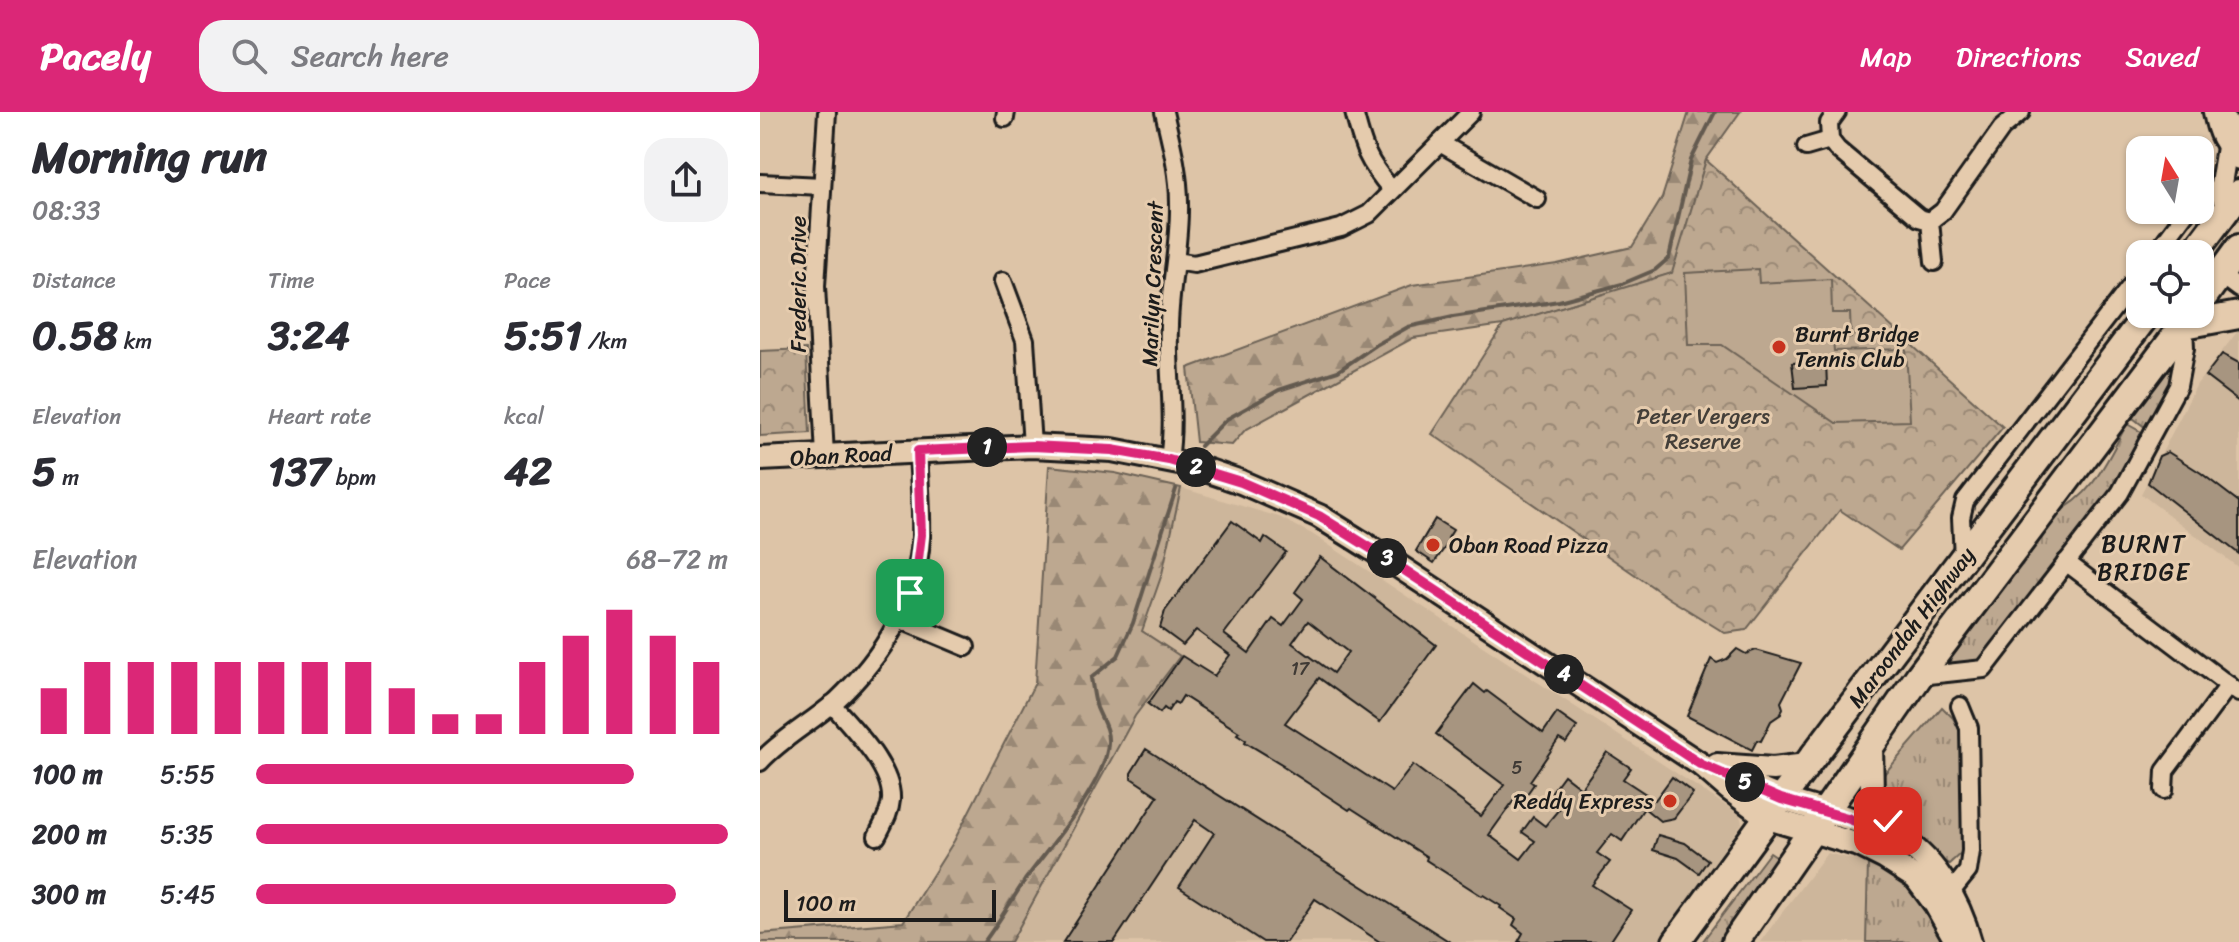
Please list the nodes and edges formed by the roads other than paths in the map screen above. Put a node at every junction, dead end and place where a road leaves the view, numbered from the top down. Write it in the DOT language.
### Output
graph roads {
  1 [pos="827,112"];
  2 [pos="1164,112"];
  3 [pos="1354,112"];
  4 [pos="1471,112"];
  5 [pos="1837,112"];
  6 [pos="2021,112"];
  7 [pos="2214,112"];
  8 [pos="2236,139"];
  9 [pos="1830,140"];
  10 [pos="1440,143"];
  11 [pos="1806,147"];
  12 [pos="760,183"];
  13 [pos="822,186"];
  14 [pos="1392,190"];
  15 [pos="1537,199"];
  16 [pos="2233,201"];
  17 [pos="1930,221"];
  18 [pos="2204,240"];
  19 [pos="2239,248"];
  20 [pos="1176,261"];
  21 [pos="1934,262"];
  22 [pos="2220,275"];
  23 [pos="1003,281"];
  24 [pos="2126,293"];
  25 [pos="2239,315"];
  26 [pos="2214,317"];
  27 [pos="2106,319"];
  28 [pos="2136,328"];
  29 [pos="2182,328"];
  30 [pos="2187,328"];
  31 [pos="2128,338"];
  32 [pos="1032,446"];
  33 [pos="918,451"];
  34 [pos="825,456"];
  35 [pos="760,459"];
  36 [pos="1169,460"];
  37 [pos="1963,557"];
  38 [pos="2066,562"];
  39 [pos="899,619"];
  40 [pos="966,647"];
  41 [pos="1919,676"];
  42 [pos="2234,689"];
  43 [pos="832,704"];
  44 [pos="1960,706"];
  45 [pos="1871,745"];
  46 [pos="760,762"];
  47 [pos="1700,764"];
  48 [pos="1807,765"];
  49 [pos="2164,790"];
  50 [pos="1774,808"];
  51 [pos="1818,821"];
  52 [pos="877,836"];
  53 [pos="1897,837"];
  54 [pos="1944,898"];
  55 [pos="1676,942"];
  56 [pos="1735,942"];
  57 [pos="1957,942"];
  58 [pos="1970,942"];
  1 -- 13 [label="street, Frederic Drive"];
  2 -- 20 [label="street, Marilyn Crescent"];
  3 -- 14 [label="street"];
  4 -- 10 [label="street"];
  5 -- 9 [label="street"];
  6 -- 17 [label="street"];
  7 -- 8 [label="street"];
  8 -- 16 [label="street"];
  9 -- 11 [label="street"];
  9 -- 17 [label="street"];
  10 -- 14 [label="street"];
  10 -- 15 [label="street"];
  12 -- 13 [label="street"];
  13 -- 34 [label="street, Frederic Drive"];
  14 -- 20 [label="street"];
  16 -- 18 [label="highway"];
  17 -- 21 [label="street"];
  19 -- 22 [label="highway"];
  20 -- 36 [label="street, Marilyn Crescent"];
  23 -- 32 [label="street"];
  24 -- 27 [label="street"];
  25 -- 26 [label="highway"];
  27 -- 31 [label="street"];
  27 -- 37 [label="street"];
  28 -- 31 [label="highway, Maroondah Highway"];
  29 -- 41 [label="highway, Maroondah Highway"];
  30 -- 38 [label="street"];
  31 -- 37 [label="highway, Maroondah Highway"];
  32 -- 33 [label="main road, Oban Road"];
  32 -- 36 [label="main road, Oban Road"];
  33 -- 34 [label="main road, Oban Road"];
  33 -- 39 [label="street"];
  34 -- 35 [label="main road, Oban Road"];
  36 -- 47 [label="main road, Oban Road"];
  37 -- 48 [label="highway, Maroondah Highway"];
  38 -- 41 [label="street"];
  38 -- 42 [label="street"];
  39 -- 40 [label="street"];
  39 -- 43 [label="street"];
  41 -- 45 [label="highway, Maroondah Highway"];
  42 -- 49 [label="street"];
  43 -- 46 [label="street"];
  43 -- 52 [label="street"];
  44 -- 54 [label="street"];
  45 -- 51 [label="highway, Maroondah Highway"];
  45 -- 53 [label="main road"];
  47 -- 48 [label="main road"];
  47 -- 50 [label="main road, Oban Road"];
  48 -- 50 [label="highway, Maroondah Highway"];
  50 -- 51 [label="main road, Oban Road"];
  50 -- 55 [label="highway, Maroondah Highway"];
  51 -- 53 [label="main road"];
  51 -- 54 [label="main road"];
  51 -- 56 [label="highway, Maroondah Highway"];
  53 -- 54 [label="main road"];
  54 -- 57 [label="main road"];
  54 -- 58 [label="main road"];
}
